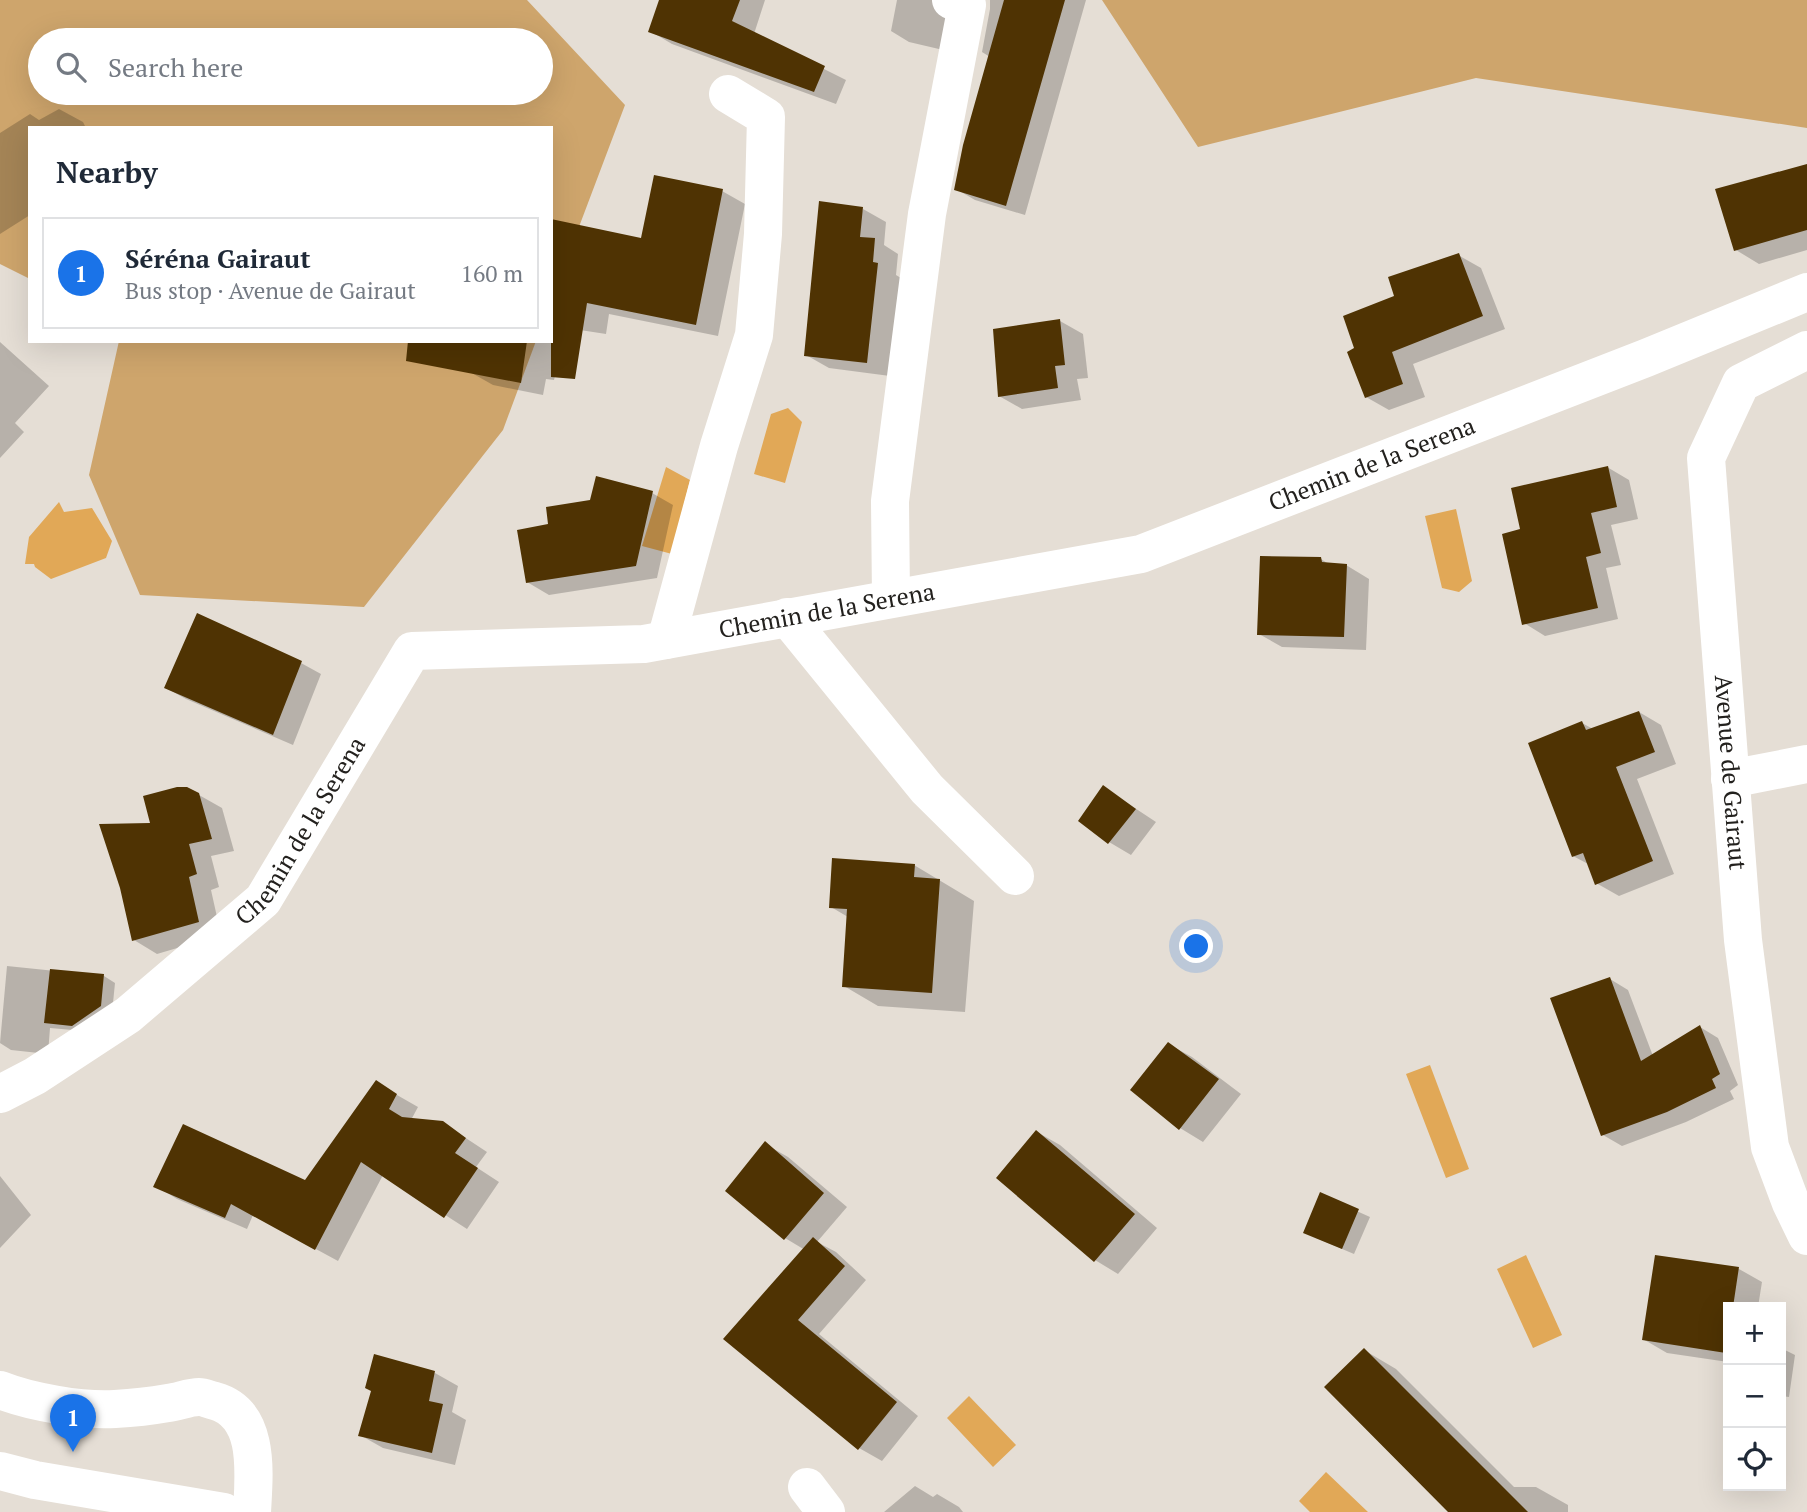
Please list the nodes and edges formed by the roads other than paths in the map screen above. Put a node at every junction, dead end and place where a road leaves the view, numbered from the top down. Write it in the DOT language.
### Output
graph roads {
  1 [pos="951,0"];
  2 [pos="728,94"];
  3 [pos="1807,292"];
  4 [pos="1807,350"];
  5 [pos="891,598"];
  6 [pos="787,617"];
  7 [pos="666,640"];
  8 [pos="1807,764"];
  9 [pos="1730,779"];
  10 [pos="1015,876"];
  11 [pos="0,1094"];
  12 [pos="1807,1236"];
  13 [pos="0,1390"];
  14 [pos="0,1471"];
  15 [pos="224,1512"];
  16 [pos="252,1512"];
  1 -- 5 [label="street"];
  2 -- 7 [label="street"];
  3 -- 5 [label="street, Chemin de la Serena"];
  4 -- 9 [label="street, Avenue de Gairaut"];
  5 -- 6 [label="street, Chemin de la Serena"];
  6 -- 7 [label="street, Chemin de la Serena"];
  6 -- 10 [label="street"];
  7 -- 11 [label="street, Chemin de la Serena"];
  8 -- 9 [label="street"];
  9 -- 12 [label="street, Avenue de Gairaut"];
  13 -- 16 [label="street"];
  14 -- 15 [label="street"];
}
